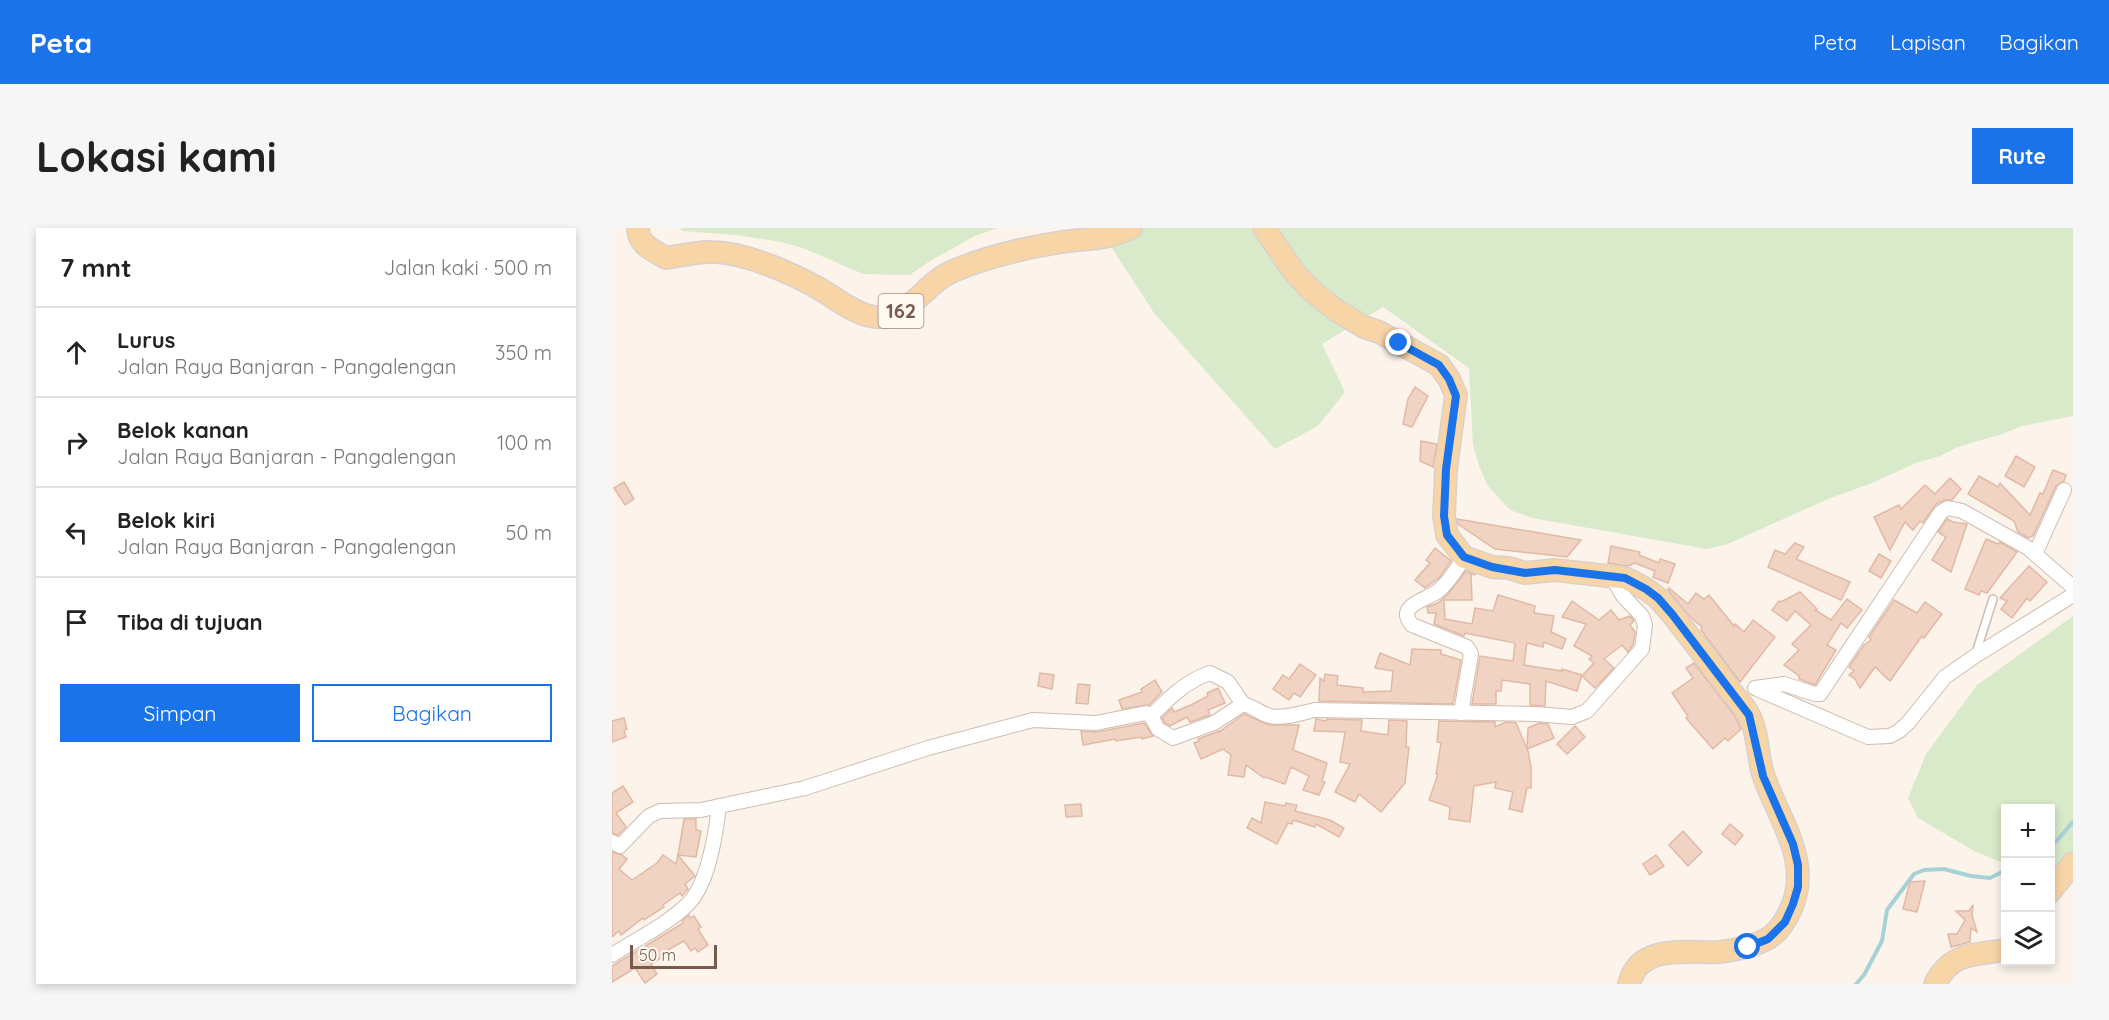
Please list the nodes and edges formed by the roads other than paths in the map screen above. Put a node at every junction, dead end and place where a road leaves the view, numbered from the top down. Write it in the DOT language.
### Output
graph roads {
  1 [pos="1131,228"];
  2 [pos="1264,228"];
  3 [pos="641,236"];
  4 [pos="2064,490"];
  5 [pos="2035,554"];
  6 [pos="1464,557"];
  7 [pos="1611,576"];
  8 [pos="2073,587"];
  9 [pos="2073,595"];
  10 [pos="1993,599"];
  11 [pos="1975,656"];
  12 [pos="1746,694"];
  13 [pos="1243,704"];
  14 [pos="1461,713"];
  15 [pos="1150,716"];
  16 [pos="719,806"];
  17 [pos="612,842"];
  18 [pos="2073,863"];
  19 [pos="2055,886"];
  20 [pos="2001,951"];
  21 [pos="612,955"];
  22 [pos="1629,984"];
  23 [pos="1935,984"];
  1 -- 3 [label="main road, 162"];
  2 -- 6 [label="main road"];
  4 -- 5 [label="street"];
  5 -- 8 [label="street"];
  5 -- 12 [label="street"];
  6 -- 7 [label="main road"];
  6 -- 14 [label="street"];
  7 -- 12 [label="main road"];
  7 -- 14 [label="street"];
  9 -- 11 [label="street"];
  10 -- 11 [label="lane"];
  11 -- 12 [label="street"];
  12 -- 22 [label="main road"];
  13 -- 14 [label="street"];
  13 -- 15 [label="street"];
  13 -- 15 [label="street"];
  15 -- 16 [label="street"];
  16 -- 17 [label="street"];
  16 -- 21 [label="street"];
  18 -- 19 [label="main road"];
  20 -- 23 [label="main road"];
}
